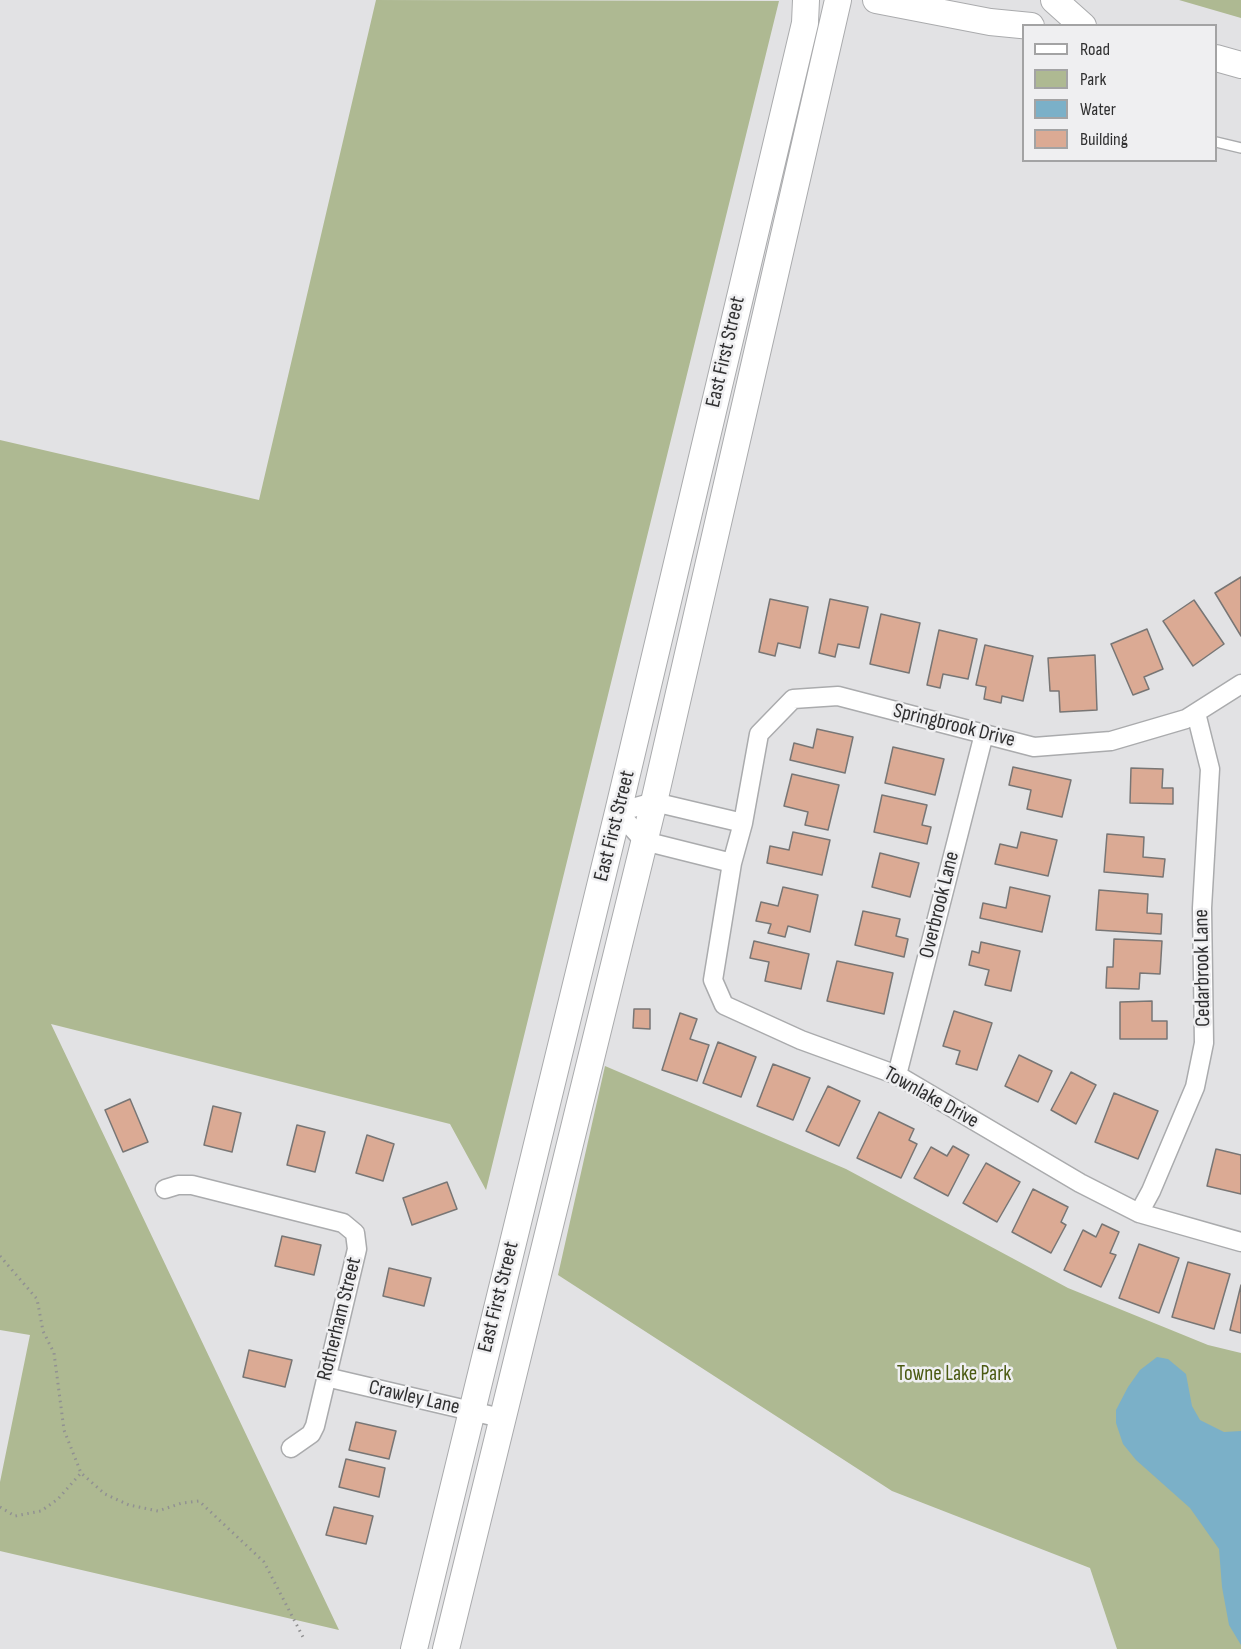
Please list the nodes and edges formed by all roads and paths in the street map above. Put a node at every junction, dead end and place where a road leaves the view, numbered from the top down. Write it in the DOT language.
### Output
graph roads {
  1 [pos="806,0"];
  2 [pos="838,0"];
  3 [pos="876,0"];
  4 [pos="1054,0"];
  5 [pos="1081,24"];
  6 [pos="1022,25"];
  7 [pos="1217,59"];
  8 [pos="1241,65"];
  9 [pos="1217,142"];
  10 [pos="1241,148"];
  11 [pos="1241,684"];
  12 [pos="1196,713"];
  13 [pos="984,734"];
  14 [pos="654,802"];
  15 [pos="618,812"];
  16 [pos="742,823"];
  17 [pos="644,841"];
  18 [pos="732,863"];
  19 [pos="897,1076"];
  20 [pos="165,1189"];
  21 [pos="1139,1213"];
  22 [pos="1241,1242"];
  23 [pos="0,1256"];
  24 [pos="326,1377"];
  25 [pos="471,1411"];
  26 [pos="501,1418"];
  27 [pos="291,1448"];
  28 [pos="81,1473"];
  29 [pos="0,1507"];
  30 [pos="304,1639"];
  31 [pos="414,1649"];
  32 [pos="446,1649"];
  1 -- 15 [label="main road, East First Street"];
  2 -- 14 [label="main road, East First Street"];
  3 -- 6 [label="main road"];
  4 -- 5 [label="main road"];
  7 -- 8 [label="main road"];
  9 -- 10 [label="lane"];
  11 -- 12 [label="street, Springbrook Drive"];
  12 -- 13 [label="street, Springbrook Drive"];
  12 -- 21 [label="street, Cedarbrook Lane"];
  13 -- 16 [label="street, Springbrook Drive"];
  13 -- 19 [label="street, Overbrook Lane"];
  14 -- 15 [label="street"];
  14 -- 16 [label="street"];
  14 -- 17 [label="main road, East First Street"];
  15 -- 17 [label="street"];
  15 -- 25 [label="main road, East First Street"];
  16 -- 18 [label="street, Townlake Drive"];
  17 -- 18 [label="street"];
  17 -- 26 [label="main road, East First Street"];
  18 -- 19 [label="street, Townlake Drive"];
  19 -- 21 [label="street, Townlake Drive"];
  20 -- 24 [label="street, Rotherham Street"];
  21 -- 22 [label="street, Townlake Drive"];
  23 -- 28 [label="path"];
  24 -- 25 [label="street, Crawley Lane"];
  24 -- 27 [label="street, Rotherham Street"];
  25 -- 26 [label="street, Crawley Lane"];
  25 -- 31 [label="main road, East First Street"];
  26 -- 32 [label="main road, East First Street"];
  28 -- 29 [label="path"];
  28 -- 30 [label="path"];
}
